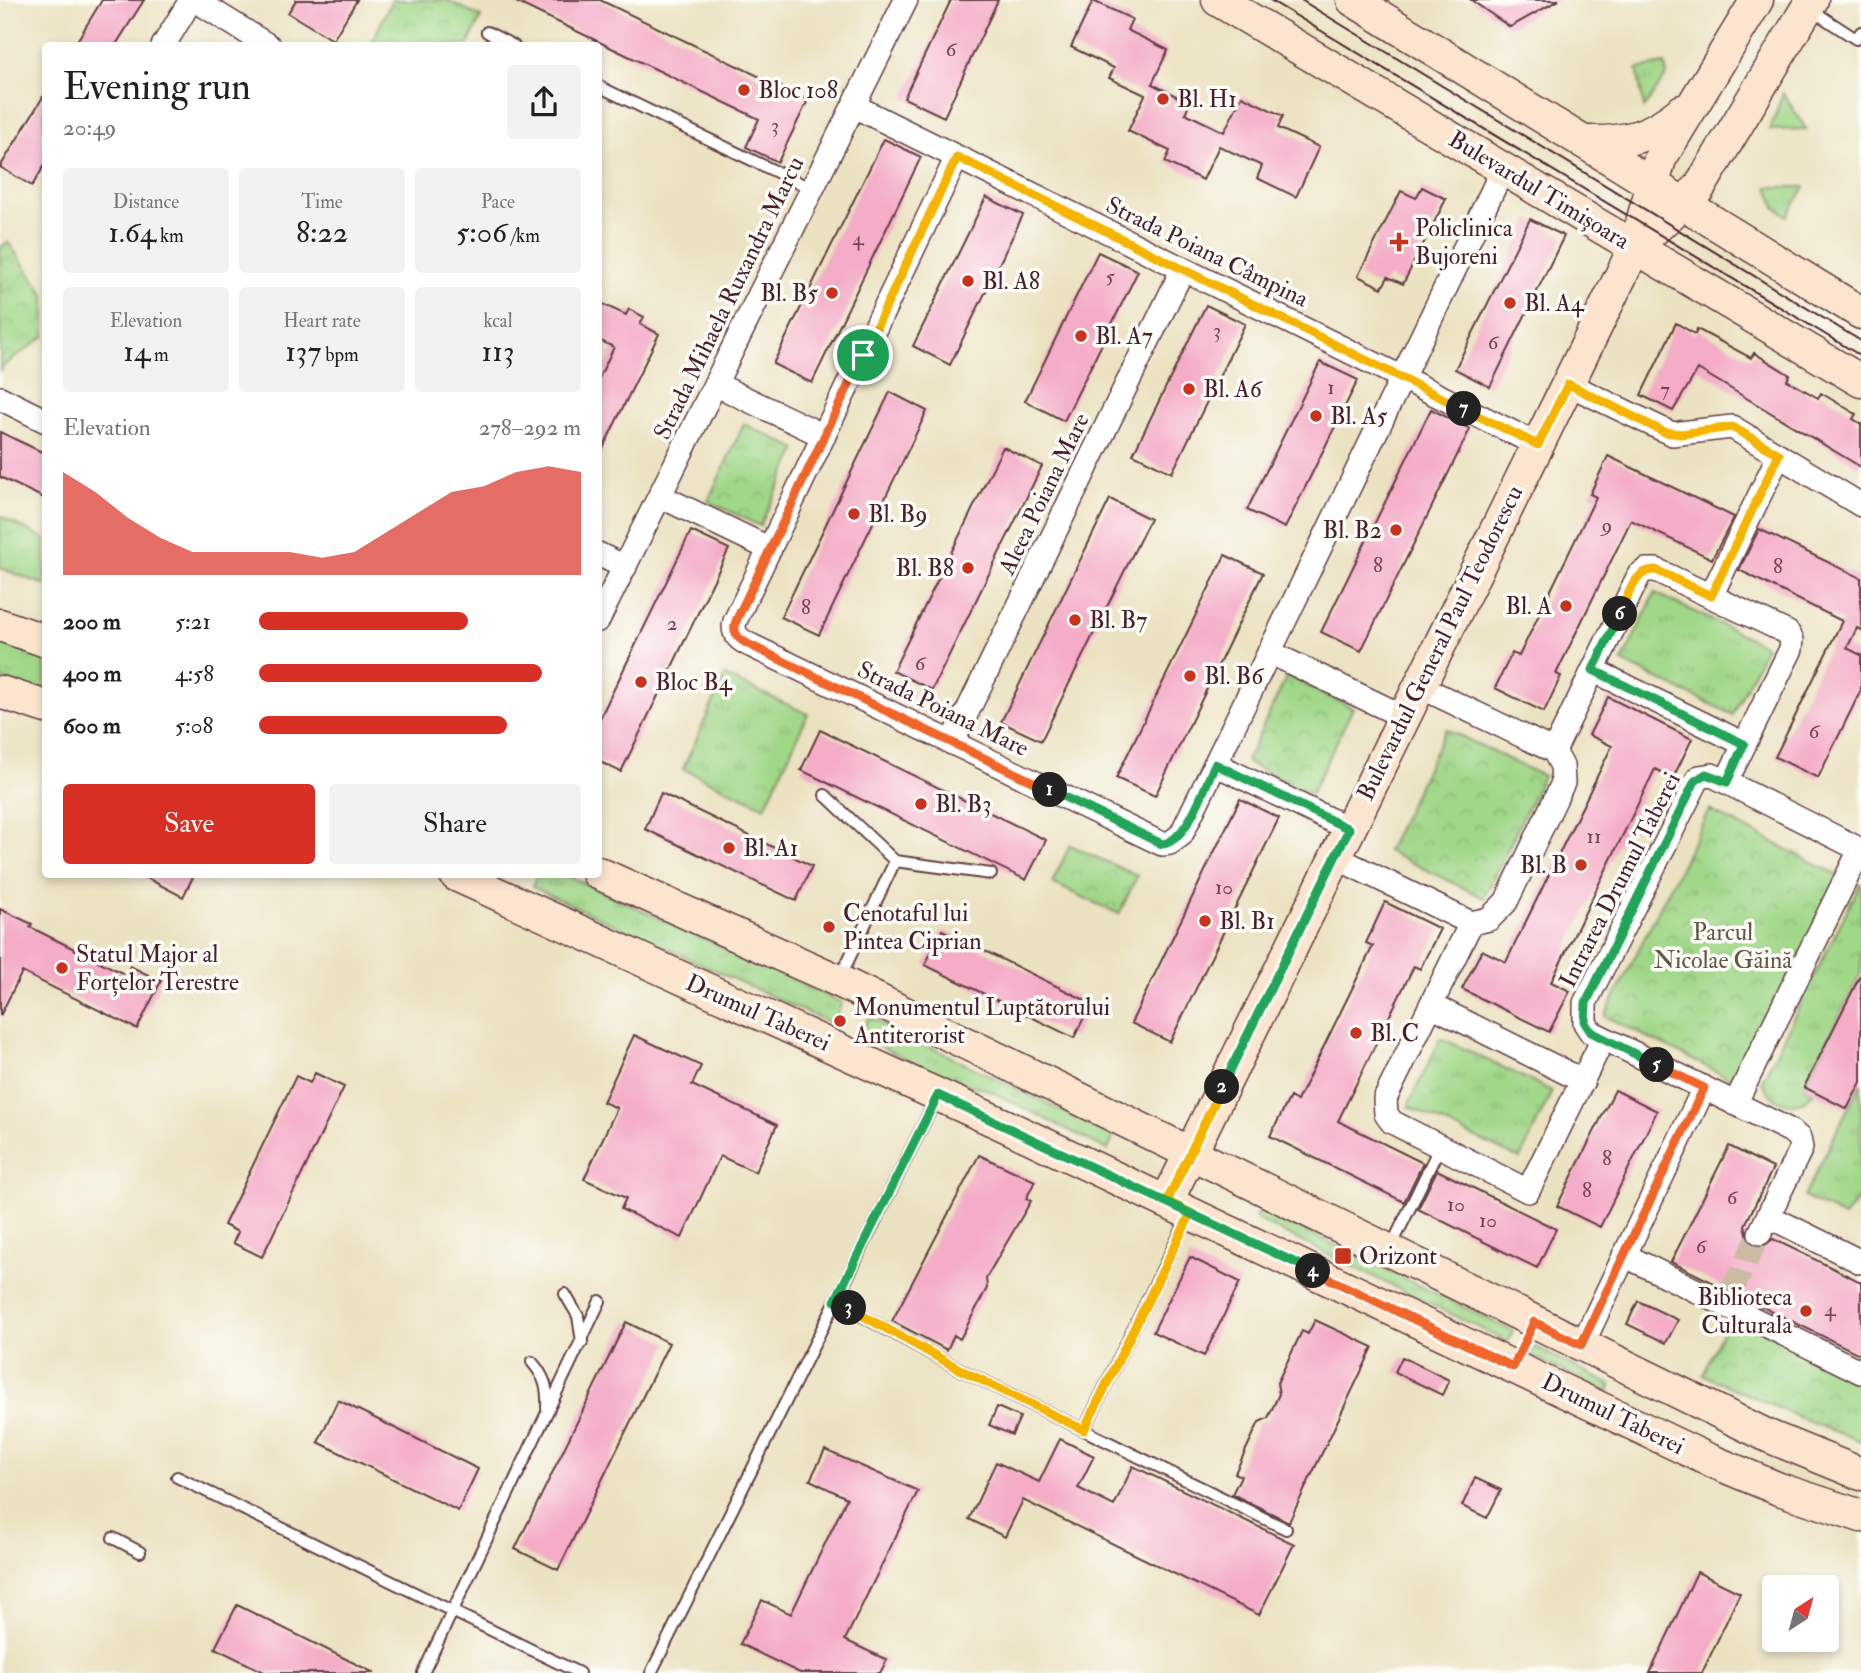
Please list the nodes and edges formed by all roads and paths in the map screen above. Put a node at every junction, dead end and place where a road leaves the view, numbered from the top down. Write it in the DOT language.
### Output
graph roads {
  1 [pos="193,0"];
  2 [pos="906,0"];
  3 [pos="1218,0"];
  4 [pos="1353,0"];
  5 [pos="1757,0"];
  6 [pos="1810,4"];
  7 [pos="487,32"];
  8 [pos="1861,32"];
  9 [pos="166,42"];
  10 [pos="262,42"];
  11 [pos="506,42"];
  12 [pos="602,88"];
  13 [pos="1691,104"];
  14 [pos="854,106"];
  15 [pos="1586,142"];
  16 [pos="957,157"];
  17 [pos="1503,169"];
  18 [pos="1651,182"];
  19 [pos="812,189"];
  20 [pos="1684,203"];
  21 [pos="1635,247"];
  22 [pos="1182,269"];
  23 [pos="1861,313"];
  24 [pos="1402,378"];
  25 [pos="1861,381"];
  26 [pos="715,384"];
  27 [pos="1568,384"];
  28 [pos="0,398"];
  29 [pos="42,419"];
  30 [pos="824,436"];
  31 [pos="1538,445"];
  32 [pos="1779,454"];
  33 [pos="660,496"];
  34 [pos="1861,505"];
  35 [pos="770,549"];
  36 [pos="602,556"];
  37 [pos="625,567"];
  38 [pos="605,591"];
  39 [pos="1711,596"];
  40 [pos="0,625"];
  41 [pos="42,640"];
  42 [pos="1269,652"];
  43 [pos="1593,670"];
  44 [pos="1419,686"];
  45 [pos="0,692"];
  46 [pos="42,706"];
  47 [pos="1404,717"];
  48 [pos="952,743"];
  49 [pos="1744,744"];
  50 [pos="1554,751"];
  51 [pos="1215,764"];
  52 [pos="1727,782"];
  53 [pos="825,795"];
  54 [pos="1349,829"];
  55 [pos="1861,850"];
  56 [pos="1335,857"];
  57 [pos="895,861"];
  58 [pos="991,874"];
  59 [pos="602,875"];
  60 [pos="468,878"];
  61 [pos="1471,923"];
  62 [pos="839,981"];
  63 [pos="1431,1005"];
  64 [pos="1603,1039"];
  65 [pos="1583,1081"];
  66 [pos="1704,1088"];
  67 [pos="938,1095"];
  68 [pos="1735,1104"];
  69 [pos="1439,1148"];
  70 [pos="1190,1153"];
  71 [pos="1179,1207"];
  72 [pos="1389,1251"];
  73 [pos="1624,1255"];
  74 [pos="1861,1262"];
  75 [pos="565,1294"];
  76 [pos="600,1301"];
  77 [pos="835,1301"];
  78 [pos="1534,1322"];
  79 [pos="582,1342"];
  80 [pos="1581,1345"];
  81 [pos="532,1362"];
  82 [pos="1513,1367"];
  83 [pos="1861,1372"];
  84 [pos="547,1415"];
  85 [pos="1084,1430"];
  86 [pos="1707,1459"];
  87 [pos="1861,1474"];
  88 [pos="177,1477"];
  89 [pos="1861,1516"];
  90 [pos="1286,1529"];
  91 [pos="1861,1537"];
  92 [pos="113,1538"];
  93 [pos="140,1552"];
  94 [pos="453,1612"];
  95 [pos="423,1673"];
  96 [pos="579,1673"];
  97 [pos="651,1673"];
  1 -- 9 [label="street"];
  1 -- 10 [label="street"];
  2 -- 14 [label="street, Strada Mihaela Ruxandra Marcu"];
  3 -- 17 [label="main road, Bulevardul Timișoara"];
  4 -- 15 [label="main road"];
  5 -- 13 [label="main road, Bulevardul General Paul Teodorescu"];
  6 -- 8 [label="lane"];
  6 -- 20 [label="main road, Bulevardul General Paul Teodorescu"];
  7 -- 11 [label="lane"];
  12 -- 19 [label="lane"];
  13 -- 15 [label="main road"];
  13 -- 18 [label="main road, Bulevardul General Paul Teodorescu"];
  14 -- 16 [label="street, Strada Poiana Câmpina"];
  14 -- 19 [label="street, Strada Mihaela Ruxandra Marcu"];
  15 -- 18 [label="main road"];
  16 -- 22 [label="street, Strada Poiana Câmpina"];
  16 -- 30 [label="street, Strada Poiana Mare"];
  17 -- 21 [label="main road, Bulevardul Timișoara"];
  17 -- 24 [label="street, Strada Poiana Mare"];
  18 -- 20 [label="main road"];
  18 -- 21 [label="main road, Bulevardul General Paul Teodorescu"];
  19 -- 26 [label="street, Strada Mihaela Ruxandra Marcu"];
  20 -- 21 [label="main road, Bulevardul General Paul Teodorescu"];
  20 -- 23 [label="main road"];
  21 -- 25 [label="main road, Bulevardul Timișoara"];
  21 -- 27 [label="main road, Bulevardul General Paul Teodorescu"];
  22 -- 24 [label="street, Strada Poiana Câmpina"];
  22 -- 48 [label="street, Aleea Poiana Mare"];
  24 -- 31 [label="street, Strada Poiana Câmpina"];
  24 -- 42 [label="street, Strada Poiana Mare"];
  26 -- 30 [label="street"];
  26 -- 33 [label="street, Strada Mihaela Ruxandra Marcu"];
  27 -- 31 [label="main road, Bulevardul General Paul Teodorescu"];
  27 -- 32 [label="street"];
  28 -- 29 [label="street"];
  30 -- 35 [label="street, Strada Poiana Mare"];
  31 -- 44 [label="main road, Bulevardul General Paul Teodorescu"];
  32 -- 34 [label="street"];
  32 -- 39 [label="street"];
  33 -- 35 [label="street"];
  33 -- 37 [label="street, Strada Mihaela Ruxandra Marcu"];
  35 -- 48 [label="street, Strada Poiana Mare"];
  36 -- 37 [label="street"];
  37 -- 38 [label="street, Strada Mihaela Ruxandra Marcu"];
  39 -- 43 [label="street"];
  39 -- 49 [label="street"];
  40 -- 41 [label="main road"];
  42 -- 47 [label="street"];
  42 -- 51 [label="street, Strada Poiana Mare"];
  43 -- 49 [label="street"];
  43 -- 50 [label="street"];
  44 -- 47 [label="main road, Bulevardul General Paul Teodorescu"];
  44 -- 50 [label="street"];
  45 -- 46 [label="main road"];
  47 -- 54 [label="main road, Bulevardul General Paul Teodorescu"];
  48 -- 51 [label="street, Strada Poiana Mare"];
  49 -- 52 [label="street"];
  50 -- 61 [label="street"];
  51 -- 54 [label="street"];
  52 -- 55 [label="street, Intrarea Drumul Taberei"];
  52 -- 64 [label="street, Intrarea Drumul Taberei"];
  53 -- 57 [label="lane"];
  54 -- 56 [label="main road, Bulevardul General Paul Teodorescu"];
  55 -- 68 [label="street, Intrarea Drumul Taberei"];
  56 -- 61 [label="street"];
  56 -- 70 [label="main road, Bulevardul General Paul Teodorescu"];
  57 -- 58 [label="lane"];
  57 -- 62 [label="lane"];
  59 -- 62 [label="main road, Drumul Taberei"];
  60 -- 67 [label="main road, Drumul Taberei"];
  61 -- 63 [label="street"];
  62 -- 70 [label="main road, Drumul Taberei"];
  63 -- 65 [label="street"];
  63 -- 69 [label="street"];
  64 -- 65 [label="street"];
  64 -- 66 [label="street"];
  65 -- 69 [label="street"];
  66 -- 68 [label="street"];
  66 -- 73 [label="street"];
  67 -- 71 [label="main road, Drumul Taberei"];
  67 -- 77 [label="lane"];
  68 -- 74 [label="street"];
  69 -- 72 [label="lane"];
  70 -- 71 [label="main road, Bulevardul General Paul Teodorescu"];
  70 -- 72 [label="main road, Drumul Taberei"];
  71 -- 82 [label="main road, Drumul Taberei"];
  71 -- 85 [label="lane"];
  72 -- 78 [label="main road, Drumul Taberei"];
  73 -- 80 [label="street"];
  73 -- 83 [label="street"];
  75 -- 79 [label="lane"];
  76 -- 79 [label="lane"];
  77 -- 85 [label="lane"];
  77 -- 97 [label="lane"];
  78 -- 80 [label="main road, Drumul Taberei"];
  78 -- 82 [label="main road"];
  79 -- 84 [label="lane"];
  80 -- 87 [label="main road, Drumul Taberei"];
  81 -- 84 [label="lane"];
  82 -- 86 [label="main road, Drumul Taberei"];
  84 -- 94 [label="lane"];
  85 -- 90 [label="lane"];
  86 -- 89 [label="main road, Drumul Taberei"];
  86 -- 91 [label="main road"];
  88 -- 94 [label="lane"];
  92 -- 93 [label="lane"];
  94 -- 95 [label="lane"];
  94 -- 96 [label="lane"];
}
